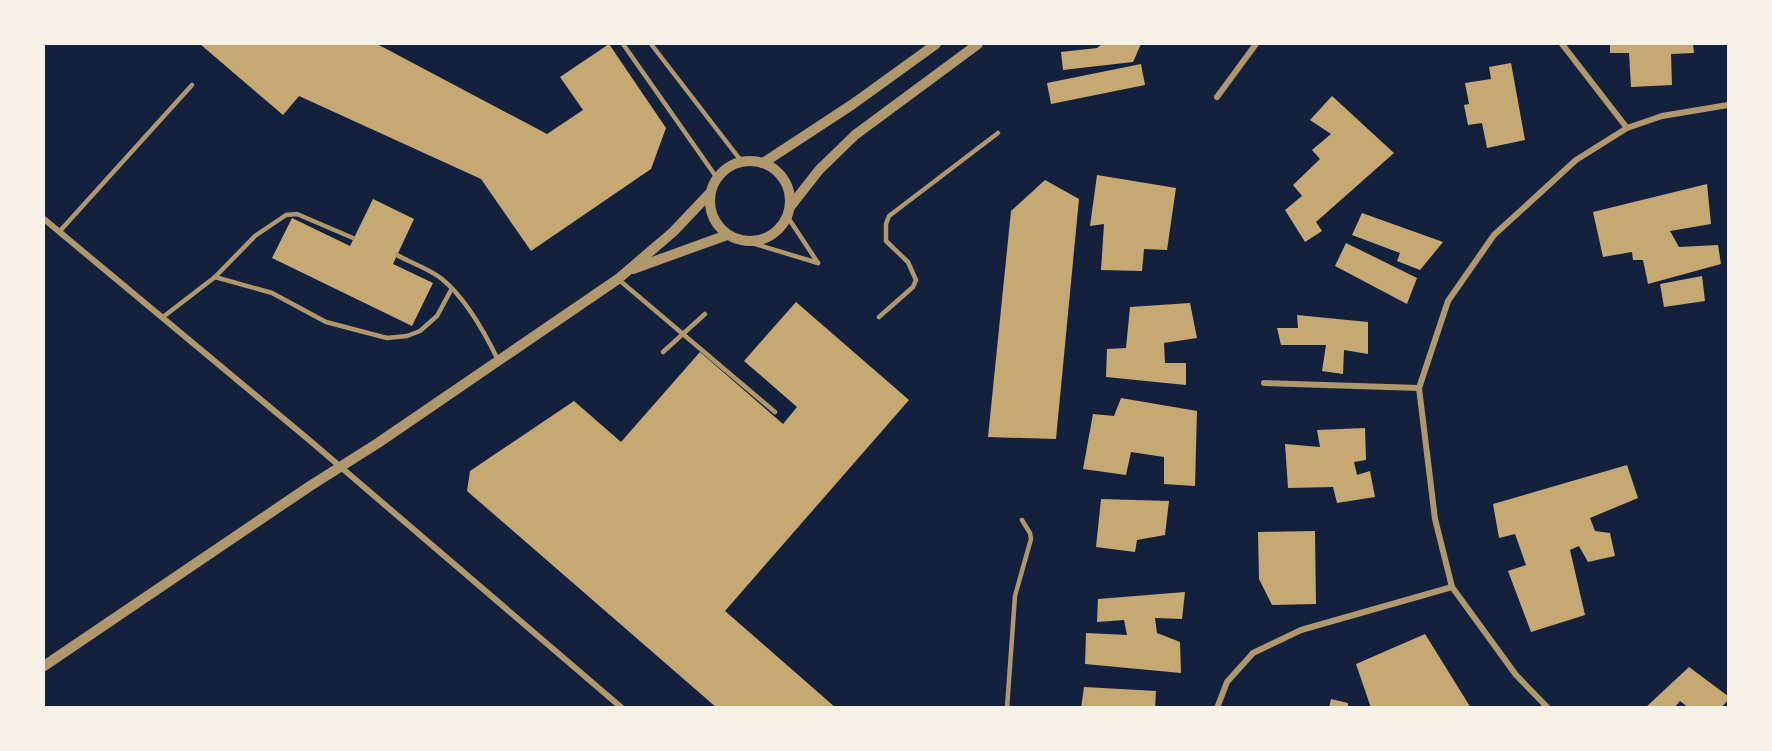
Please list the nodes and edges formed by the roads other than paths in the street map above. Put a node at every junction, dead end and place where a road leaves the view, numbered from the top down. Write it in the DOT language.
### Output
graph roads {
  1 [pos="624,44"];
  2 [pos="651,44"];
  3 [pos="936,44"];
  4 [pos="978,44"];
  5 [pos="1256,44"];
  6 [pos="1562,44"];
  7 [pos="192,85"];
  8 [pos="1217,97"];
  9 [pos="1728,105"];
  10 [pos="1627,128"];
  11 [pos="998,133"];
  12 [pos="741,162"];
  13 [pos="763,164"];
  14 [pos="717,178"];
  15 [pos="710,193"];
  16 [pos="789,212"];
  17 [pos="44,219"];
  18 [pos="58,232"];
  19 [pos="728,235"];
  20 [pos="354,238"];
  21 [pos="745,241"];
  22 [pos="397,255"];
  23 [pos="623,275"];
  24 [pos="215,277"];
  25 [pos="452,290"];
  26 [pos="705,314"];
  27 [pos="163,317"];
  28 [pos="879,317"];
  29 [pos="683,332"];
  30 [pos="663,352"];
  31 [pos="498,360"];
  32 [pos="1264,383"];
  33 [pos="1419,388"];
  34 [pos="775,412"];
  35 [pos="339,466"];
  36 [pos="1022,520"];
  37 [pos="1452,587"];
  38 [pos="44,666"];
  39 [pos="622,708"];
  40 [pos="1007,708"];
  41 [pos="1217,708"];
  42 [pos="1548,708"];
  1 -- 14 [label="lane"];
  2 -- 12 [label="lane"];
  3 -- 13 [label="street"];
  4 -- 16 [label="street"];
  5 -- 8 [label="street"];
  6 -- 10 [label="street"];
  7 -- 18 [label="lane"];
  9 -- 10 [label="street"];
  10 -- 33 [label="street"];
  11 -- 28 [label="lane"];
  12 -- 13 [label="street"];
  12 -- 14 [label="street"];
  13 -- 16 [label="street"];
  14 -- 15 [label="street"];
  15 -- 19 [label="street"];
  15 -- 23 [label="street"];
  16 -- 21 [label="street"];
  16 -- 21 [label="lane"];
  17 -- 18 [label="street"];
  18 -- 27 [label="street"];
  19 -- 21 [label="street"];
  19 -- 23 [label="street"];
  20 -- 24 [label="lane"];
  22 -- 25 [label="lane"];
  23 -- 29 [label="lane"];
  23 -- 31 [label="street"];
  24 -- 25 [label="lane"];
  24 -- 27 [label="lane"];
  25 -- 31 [label="lane"];
  26 -- 29 [label="lane"];
  27 -- 35 [label="street"];
  29 -- 30 [label="lane"];
  29 -- 34 [label="lane"];
  31 -- 35 [label="street"];
  32 -- 33 [label="street"];
  33 -- 37 [label="street"];
  35 -- 38 [label="street"];
  35 -- 39 [label="street"];
  36 -- 40 [label="lane"];
  37 -- 41 [label="street"];
  37 -- 42 [label="street"];
}
